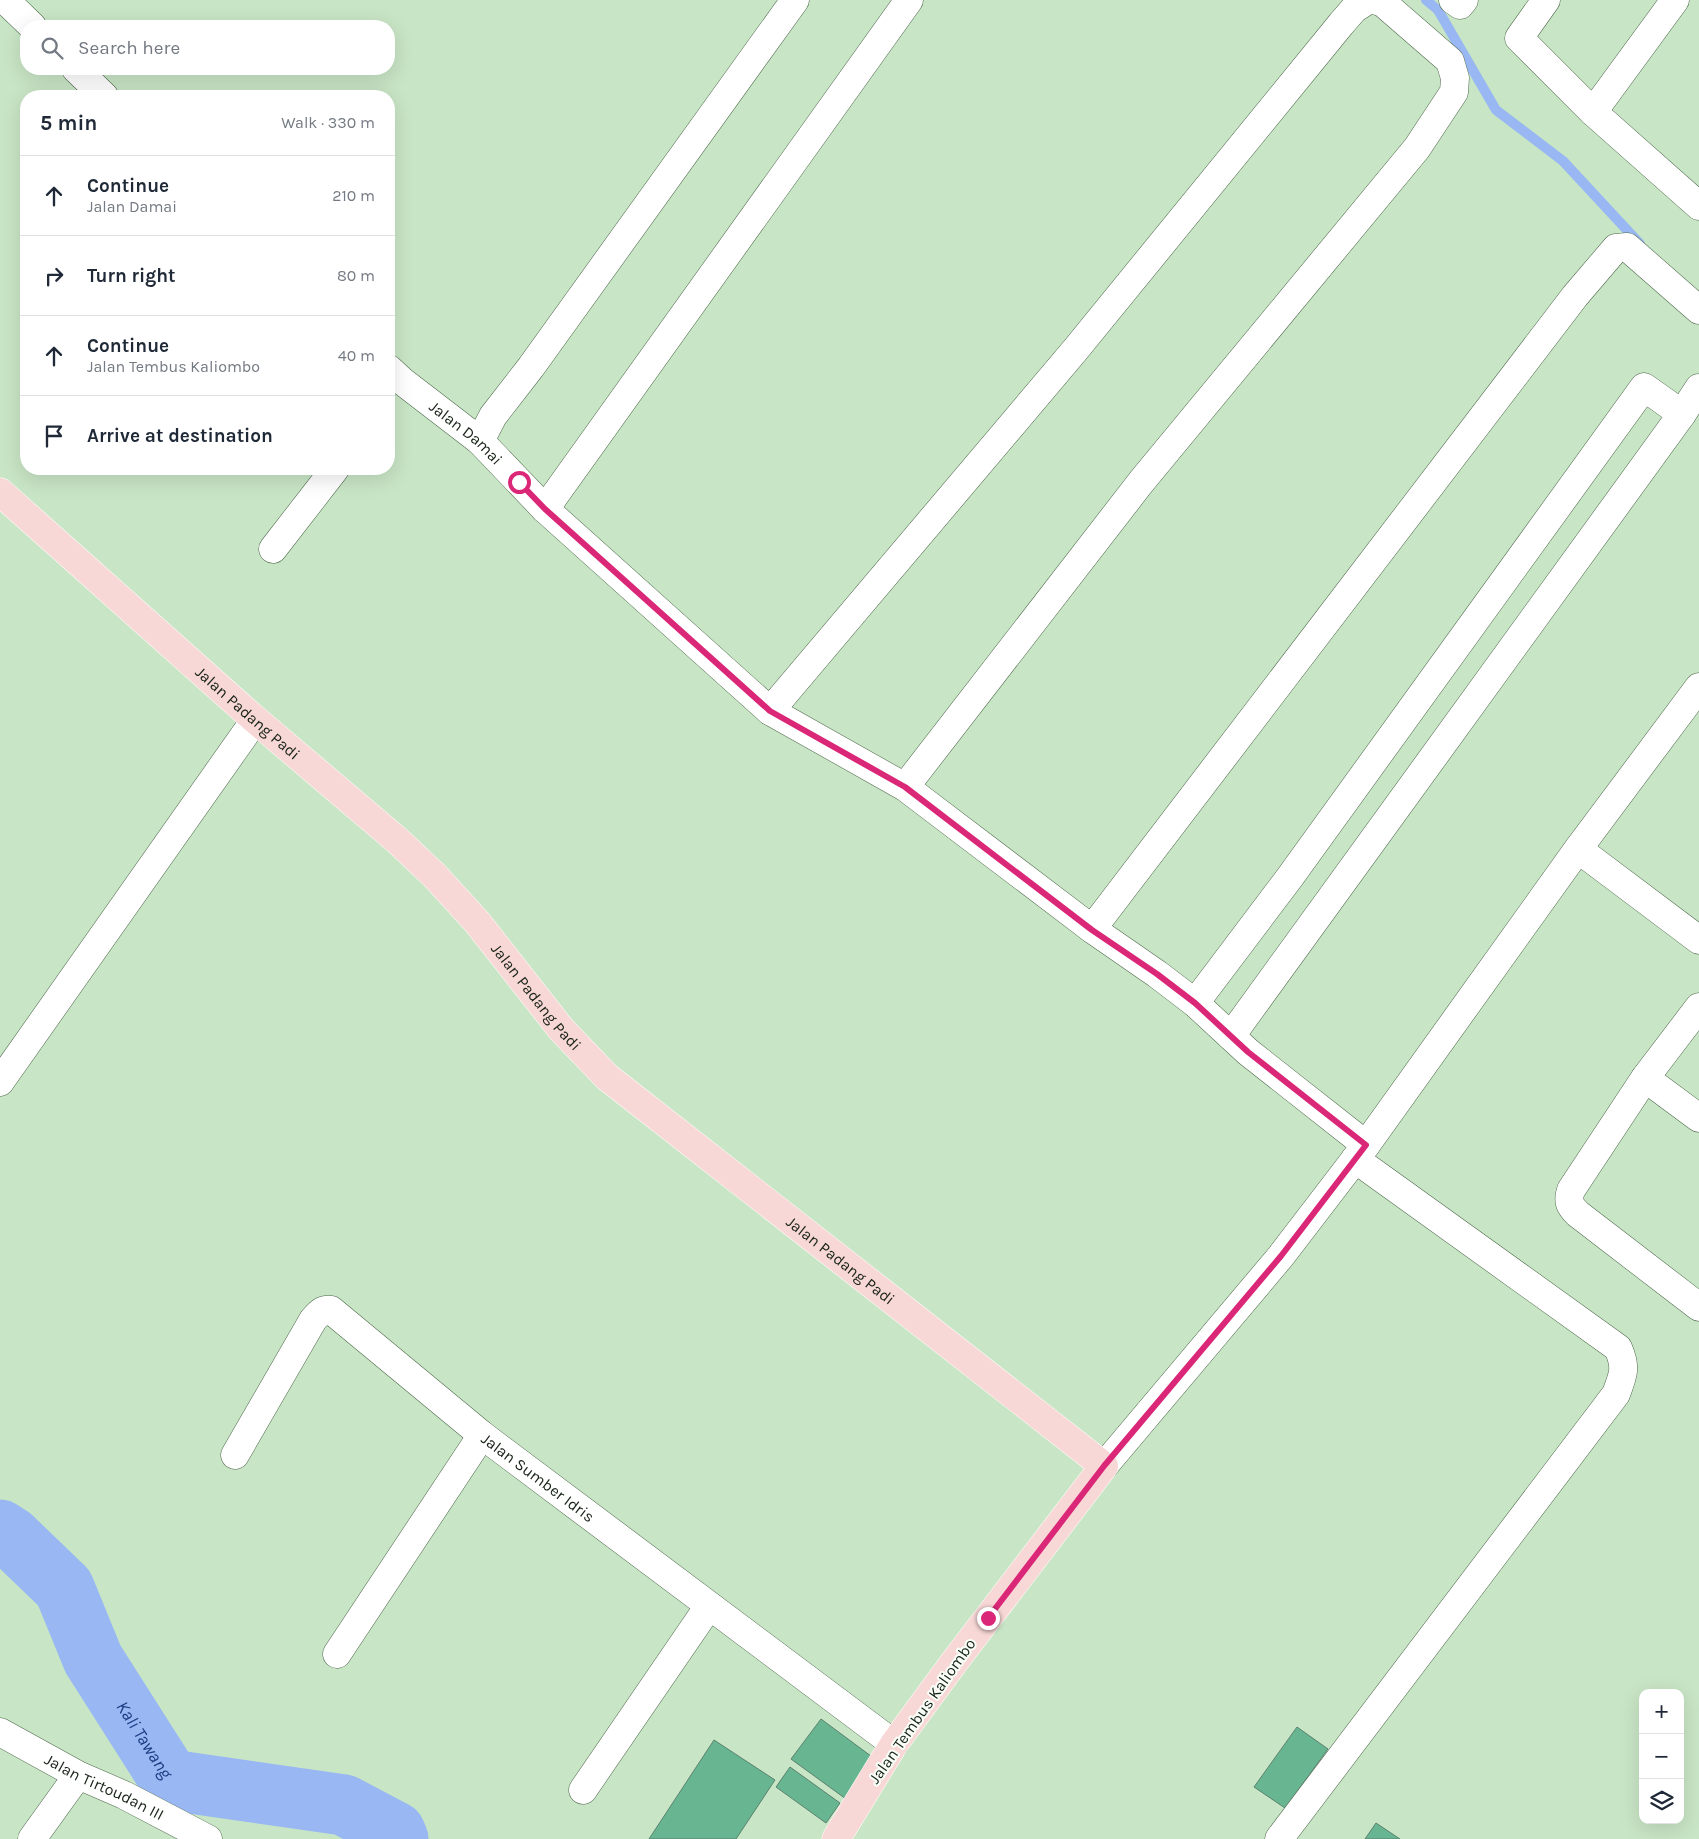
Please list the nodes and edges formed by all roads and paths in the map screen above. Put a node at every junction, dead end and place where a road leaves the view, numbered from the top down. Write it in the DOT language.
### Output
graph roads {
  1 [pos="5,0"];
  2 [pos="795,0"];
  3 [pos="910,0"];
  4 [pos="1368,0"];
  5 [pos="1373,0"];
  6 [pos="1454,0"];
  7 [pos="1464,0"];
  8 [pos="1546,0"];
  9 [pos="1675,0"];
  10 [pos="26,20"];
  11 [pos="82,75"];
  12 [pos="98,90"];
  13 [pos="1593,112"];
  14 [pos="1696,198"];
  15 [pos="1699,310"];
  16 [pos="395,384"];
  17 [pos="1699,388"];
  18 [pos="1682,414"];
  19 [pos="480,441"];
  20 [pos="330,475"];
  21 [pos="0,492"];
  22 [pos="545,509"];
  23 [pos="273,549"];
  24 [pos="1699,687"];
  25 [pos="770,711"];
  26 [pos="255,720"];
  27 [pos="905,787"];
  28 [pos="1578,848"];
  29 [pos="1092,930"];
  30 [pos="1699,940"];
  31 [pos="1195,1003"];
  32 [pos="1699,1007"];
  33 [pos="1231,1036"];
  34 [pos="1645,1078"];
  35 [pos="0,1082"];
  36 [pos="1699,1118"];
  37 [pos="1360,1152"];
  38 [pos="1699,1307"];
  39 [pos="482,1435"];
  40 [pos="235,1455"];
  41 [pos="1104,1466"];
  42 [pos="709,1606"];
  43 [pos="337,1654"];
  44 [pos="0,1732"];
  45 [pos="894,1744"];
  46 [pos="78,1775"];
  47 [pos="583,1790"];
  48 [pos="32,1839"];
  49 [pos="208,1839"];
  50 [pos="836,1839"];
  51 [pos="1279,1839"];
  1 -- 10 [label="street"];
  2 -- 19 [label="street"];
  3 -- 22 [label="street"];
  4 -- 25 [label="street"];
  5 -- 27 [label="street"];
  6 -- 7 [label="street"];
  8 -- 13 [label="street"];
  9 -- 13 [label="street"];
  11 -- 12 [label="street"];
  13 -- 14 [label="street"];
  15 -- 29 [label="street"];
  16 -- 19 [label="street, Jalan Damai"];
  17 -- 18 [label="street"];
  18 -- 31 [label="street"];
  18 -- 33 [label="street"];
  19 -- 22 [label="street, Jalan Damai"];
  20 -- 23 [label="street"];
  21 -- 26 [label="main road, Jalan Padang Padi"];
  22 -- 25 [label="street, Jalan Damai"];
  24 -- 28 [label="street"];
  25 -- 27 [label="street, Jalan Damai"];
  26 -- 35 [label="street"];
  26 -- 41 [label="main road, Jalan Padang Padi"];
  27 -- 29 [label="street, Jalan Damai"];
  28 -- 30 [label="street"];
  28 -- 37 [label="street"];
  29 -- 31 [label="street, Jalan Damai"];
  31 -- 33 [label="street, Jalan Damai"];
  32 -- 34 [label="street"];
  33 -- 37 [label="street, Jalan Damai"];
  34 -- 36 [label="street"];
  34 -- 38 [label="street"];
  37 -- 41 [label="street"];
  37 -- 51 [label="street, Jalan Damai"];
  39 -- 40 [label="street, Jalan Sumber Idris"];
  39 -- 42 [label="street, Jalan Sumber Idris"];
  39 -- 43 [label="street"];
  41 -- 45 [label="main road, Jalan Tembus Kaliombo"];
  42 -- 45 [label="street, Jalan Sumber Idris"];
  42 -- 47 [label="street"];
  44 -- 46 [label="street, Jalan Tirtoudan III"];
  45 -- 50 [label="main road, Jalan Tembus Kaliombo"];
  46 -- 48 [label="street"];
  46 -- 49 [label="street, Jalan Tirtoudan III"];
}
